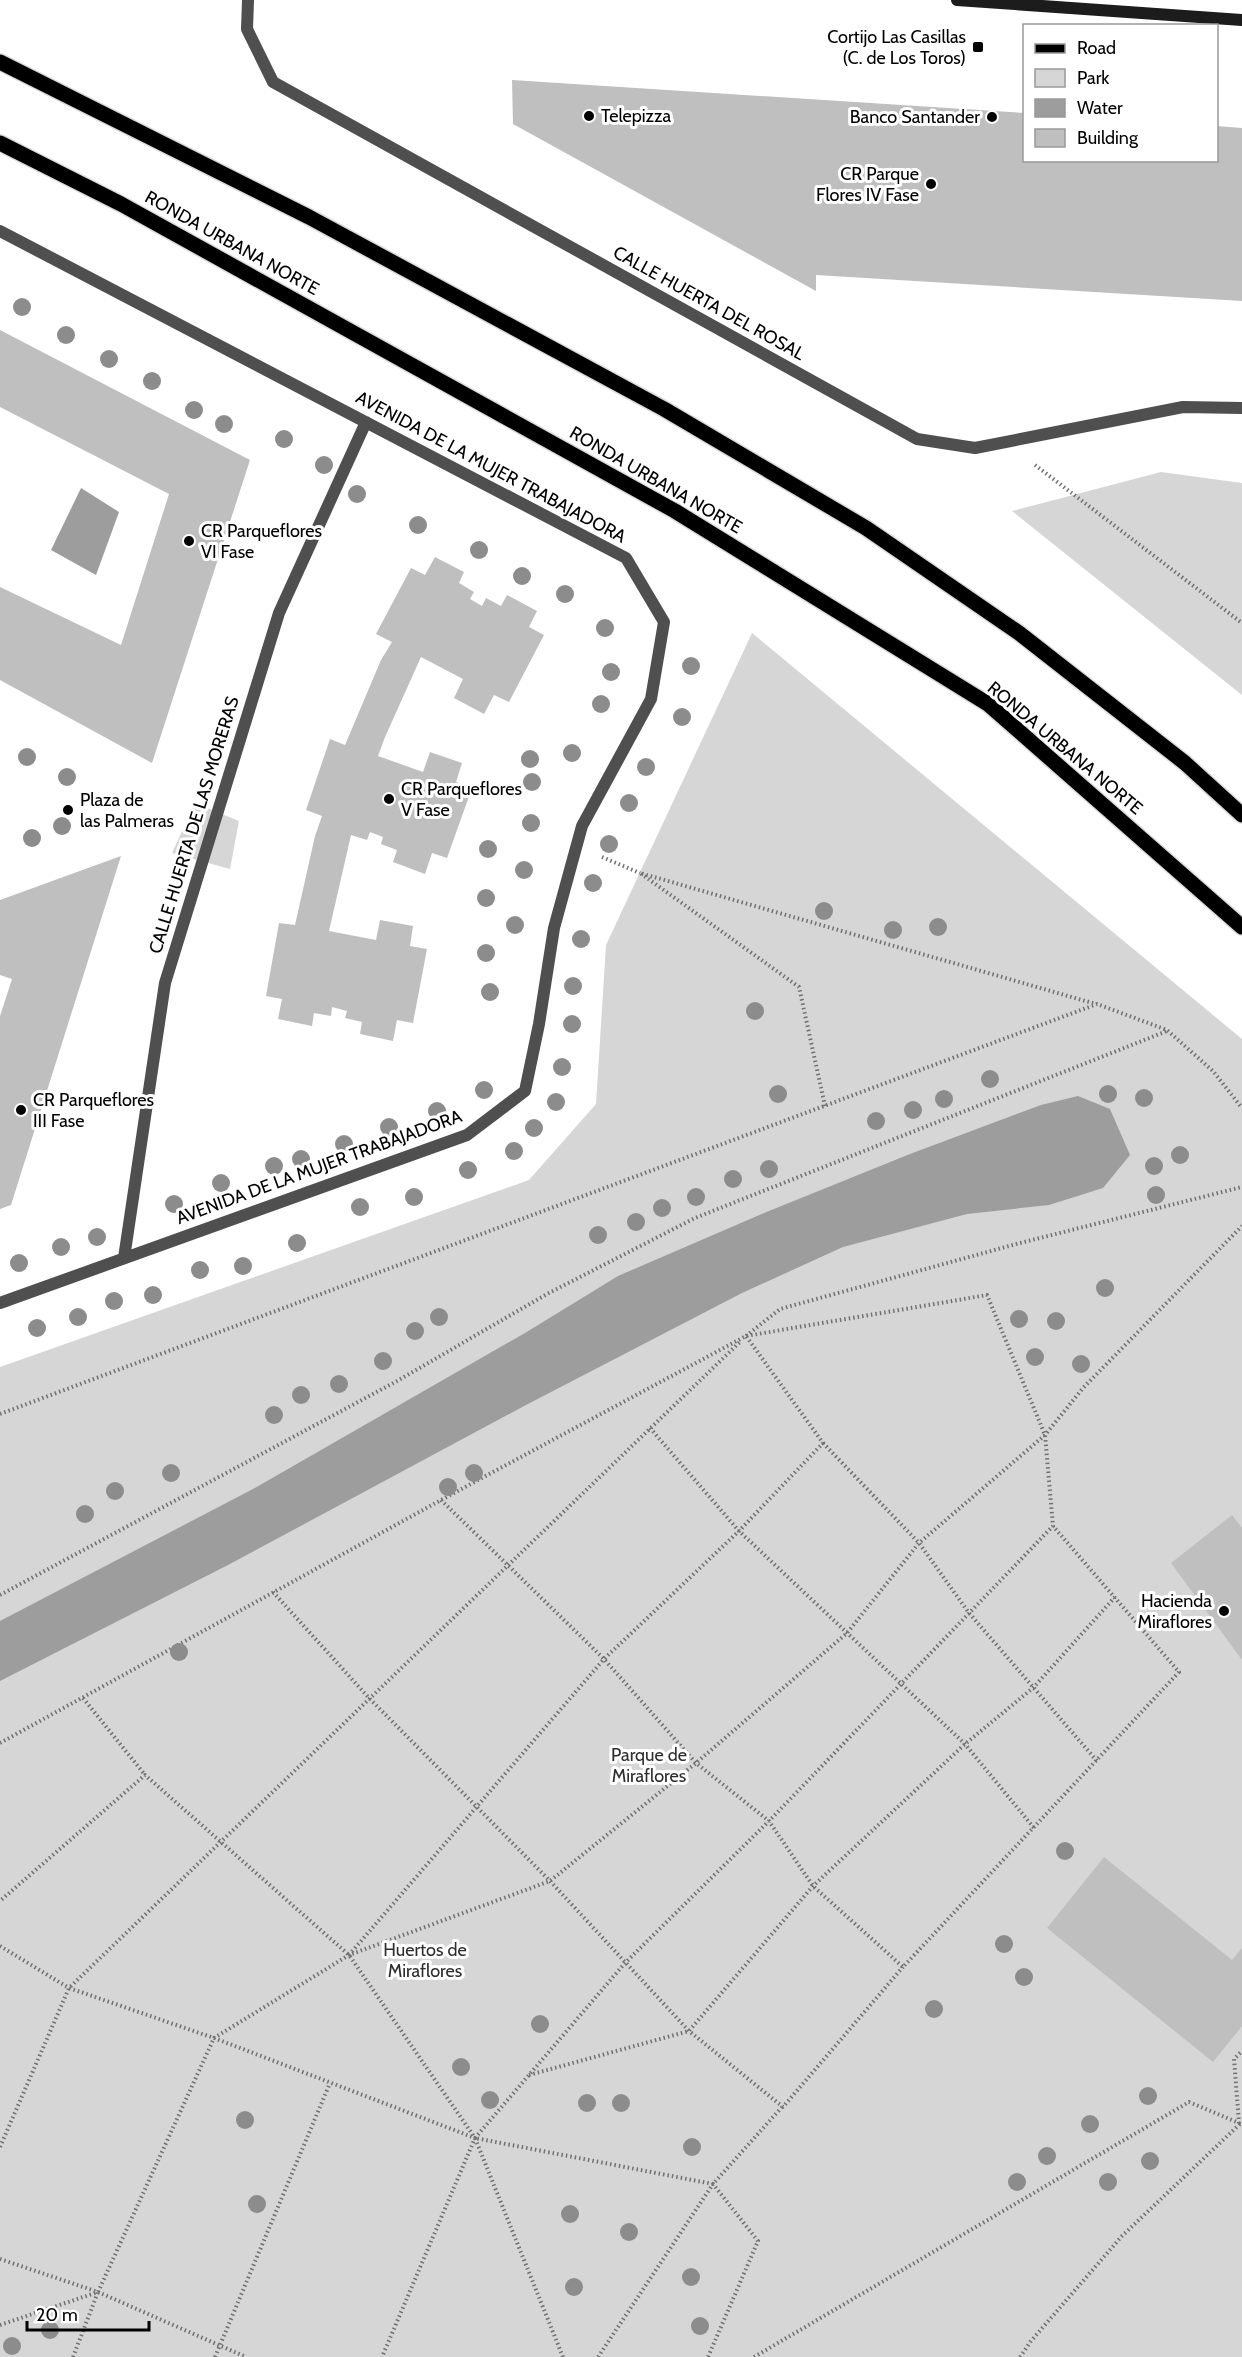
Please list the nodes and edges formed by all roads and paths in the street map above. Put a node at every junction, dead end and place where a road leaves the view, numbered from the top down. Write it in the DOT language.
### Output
graph roads {
  1 [pos="248,0"];
  2 [pos="957,0"];
  3 [pos="1242,20"];
  4 [pos="0,62"];
  5 [pos="0,143"];
  6 [pos="0,231"];
  7 [pos="1242,408"];
  8 [pos="366,422"];
  9 [pos="1006,443"];
  10 [pos="1242,622"];
  11 [pos="1242,815"];
  12 [pos="576,845"];
  13 [pos="640,873"];
  14 [pos="1242,927"];
  15 [pos="1097,1005"];
  16 [pos="1167,1030"];
  17 [pos="825,1106"];
  18 [pos="1242,1108"];
  19 [pos="1242,1187"];
  20 [pos="1242,1226"];
  21 [pos="124,1258"];
  22 [pos="0,1303"];
  23 [pos="746,1336"];
  24 [pos="0,1414"];
  25 [pos="650,1428"];
  26 [pos="1045,1435"];
  27 [pos="823,1443"];
  28 [pos="441,1500"];
  29 [pos="1053,1526"];
  30 [pos="739,1531"];
  31 [pos="919,1544"];
  32 [pos="508,1564"];
  33 [pos="273,1592"];
  34 [pos="0,1595"];
  35 [pos="1115,1598"];
  36 [pos="969,1613"];
  37 [pos="847,1633"];
  38 [pos="604,1659"];
  39 [pos="901,1683"];
  40 [pos="1033,1688"];
  41 [pos="83,1698"];
  42 [pos="369,1698"];
  43 [pos="0,1743"];
  44 [pos="966,1744"];
  45 [pos="1097,1761"];
  46 [pos="696,1763"];
  47 [pos="145,1775"];
  48 [pos="475,1806"];
  49 [pos="769,1821"];
  50 [pos="1034,1828"];
  51 [pos="221,1842"];
  52 [pos="550,1881"];
  53 [pos="813,1886"];
  54 [pos="0,1901"];
  55 [pos="0,1947"];
  56 [pos="349,1955"];
  57 [pos="625,1963"];
  58 [pos="903,1967"];
  59 [pos="69,1988"];
  60 [pos="688,2031"];
  61 [pos="214,2038"];
  62 [pos="1242,2051"];
  63 [pos="529,2076"];
  64 [pos="330,2083"];
  65 [pos="783,2107"];
  66 [pos="1241,2122"];
  67 [pos="475,2138"];
  68 [pos="0,2147"];
  69 [pos="714,2184"];
  70 [pos="0,2259"];
  71 [pos="98,2292"];
  72 [pos="0,2325"];
  73 [pos="219,2345"];
  74 [pos="73,2357"];
  75 [pos="214,2357"];
  76 [pos="246,2357"];
  77 [pos="382,2357"];
  78 [pos="563,2357"];
  79 [pos="598,2357"];
  80 [pos="708,2357"];
  81 [pos="754,2357"];
  82 [pos="1020,2357"];
  1 -- 9 [label="street, CALLE HUERTA DEL ROSAL"];
  2 -- 3 [label="street"];
  4 -- 11 [label="main road"];
  5 -- 14 [label="main road, RONDA URBANA NORTE"];
  6 -- 8 [label="street, AVENIDA DE LA MUJER TRABAJADORA"];
  7 -- 9 [label="street, CALLE HUERTA DEL ROSAL"];
  8 -- 12 [label="street, AVENIDA DE LA MUJER TRABAJADORA"];
  8 -- 21 [label="street, CALLE HUERTA DE LAS MORERAS"];
  9 -- 10 [label="path"];
  12 -- 13 [label="path"];
  12 -- 21 [label="street, AVENIDA DE LA MUJER TRABAJADORA"];
  13 -- 15 [label="path"];
  13 -- 17 [label="path"];
  15 -- 16 [label="path"];
  15 -- 17 [label="path"];
  16 -- 18 [label="path"];
  16 -- 34 [label="path"];
  17 -- 24 [label="path"];
  19 -- 23 [label="path"];
  20 -- 26 [label="path"];
  21 -- 22 [label="street, AVENIDA DE LA MUJER TRABAJADORA"];
  23 -- 25 [label="path"];
  23 -- 26 [label="path"];
  23 -- 27 [label="path"];
  23 -- 28 [label="path"];
  25 -- 30 [label="path"];
  25 -- 32 [label="path"];
  26 -- 29 [label="path"];
  26 -- 31 [label="path"];
  27 -- 30 [label="path"];
  27 -- 31 [label="path"];
  28 -- 32 [label="path"];
  28 -- 33 [label="path"];
  29 -- 35 [label="path"];
  29 -- 36 [label="path"];
  30 -- 37 [label="path"];
  30 -- 38 [label="path"];
  31 -- 36 [label="path"];
  31 -- 37 [label="path"];
  32 -- 38 [label="path"];
  32 -- 42 [label="path"];
  33 -- 41 [label="path"];
  33 -- 42 [label="path"];
  35 -- 40 [label="path"];
  35 -- 45 [label="path"];
  36 -- 39 [label="path"];
  36 -- 40 [label="path"];
  37 -- 39 [label="path"];
  37 -- 46 [label="path"];
  38 -- 46 [label="path"];
  38 -- 48 [label="path"];
  39 -- 44 [label="path"];
  39 -- 49 [label="path"];
  40 -- 44 [label="path"];
  40 -- 45 [label="path"];
  41 -- 43 [label="path"];
  41 -- 47 [label="path"];
  42 -- 48 [label="path"];
  42 -- 51 [label="path"];
  44 -- 50 [label="path"];
  44 -- 53 [label="path"];
  45 -- 50 [label="path"];
  46 -- 49 [label="path"];
  46 -- 52 [label="path"];
  47 -- 51 [label="path"];
  47 -- 54 [label="path"];
  48 -- 52 [label="path"];
  48 -- 56 [label="path"];
  49 -- 53 [label="path"];
  49 -- 57 [label="path"];
  50 -- 58 [label="path"];
  51 -- 56 [label="path"];
  51 -- 59 [label="path"];
  52 -- 56 [label="path"];
  52 -- 57 [label="path"];
  53 -- 58 [label="path"];
  53 -- 60 [label="path"];
  55 -- 59 [label="path"];
  56 -- 61 [label="path"];
  56 -- 67 [label="path"];
  57 -- 60 [label="path"];
  57 -- 63 [label="path"];
  58 -- 65 [label="path"];
  59 -- 61 [label="path"];
  59 -- 68 [label="path"];
  60 -- 63 [label="path"];
  60 -- 65 [label="path"];
  61 -- 64 [label="path"];
  61 -- 71 [label="path"];
  62 -- 66 [label="path"];
  63 -- 67 [label="path"];
  64 -- 67 [label="path"];
  64 -- 73 [label="path"];
  65 -- 69 [label="path"];
  66 -- 81 [label="path"];
  66 -- 82 [label="path"];
  67 -- 69 [label="path"];
  67 -- 77 [label="path"];
  67 -- 78 [label="path"];
  69 -- 79 [label="path"];
  69 -- 80 [label="path"];
  70 -- 71 [label="path"];
  71 -- 72 [label="path"];
  71 -- 73 [label="path"];
  71 -- 74 [label="path"];
  73 -- 75 [label="path"];
  73 -- 76 [label="path"];
}
